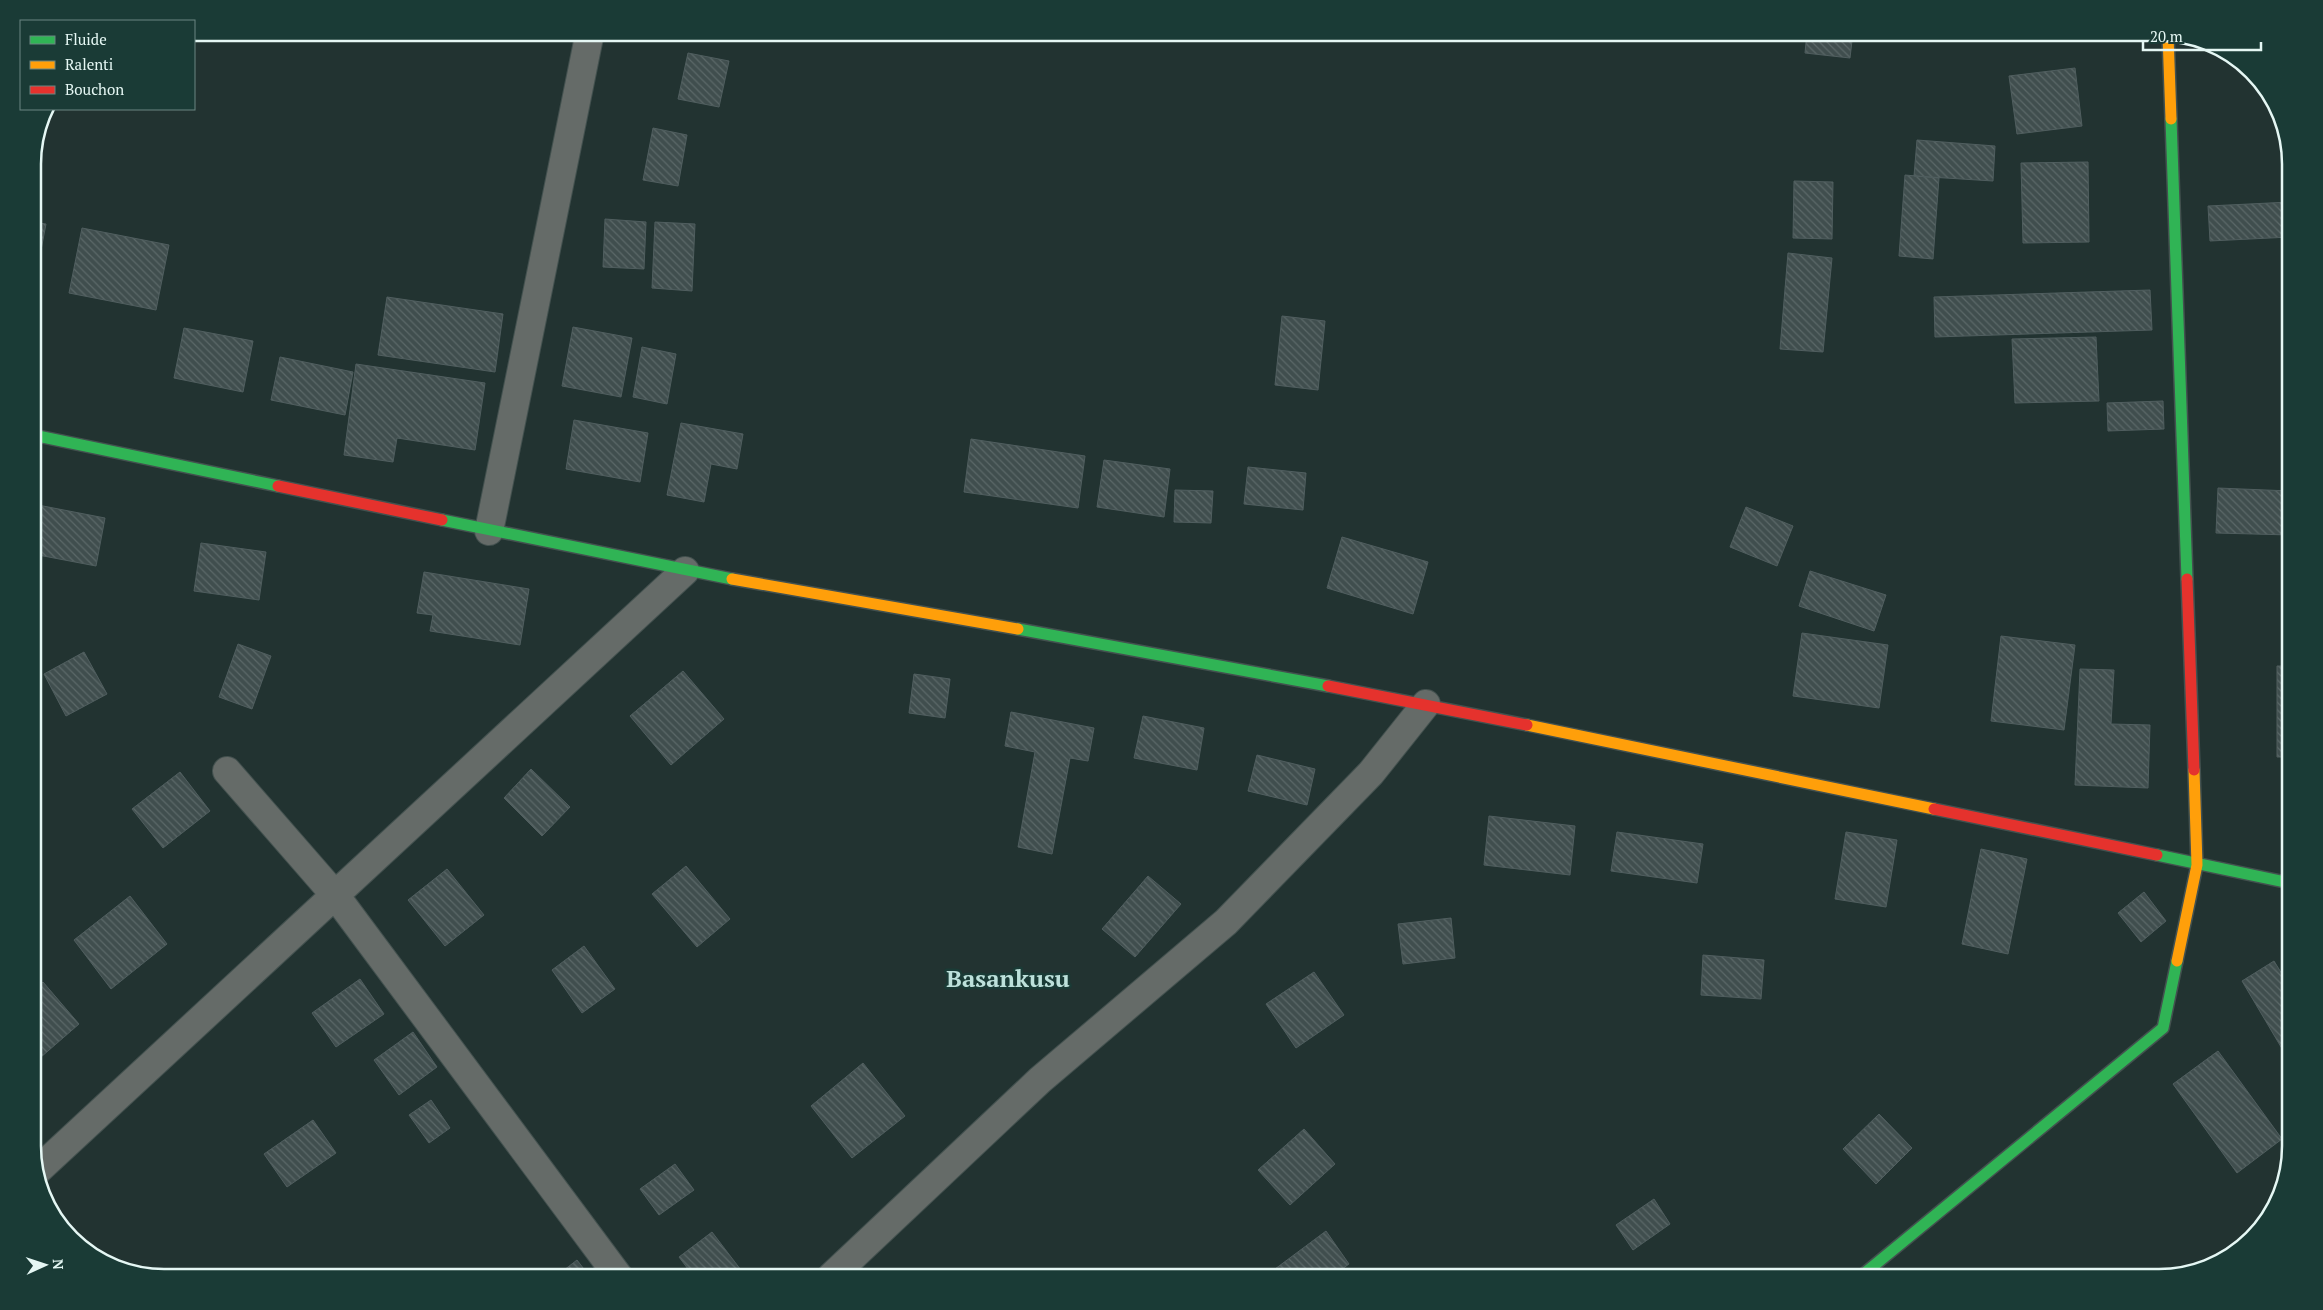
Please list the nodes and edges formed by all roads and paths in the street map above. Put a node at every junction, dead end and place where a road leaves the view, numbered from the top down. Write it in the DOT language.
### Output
graph roads {
  1 [pos="588,41"];
  2 [pos="2168,42"];
  3 [pos="42,437"];
  4 [pos="489,531"];
  5 [pos="686,571"];
  6 [pos="1426,704"];
  7 [pos="227,771"];
  8 [pos="2197,866"];
  9 [pos="2282,881"];
  10 [pos="335,895"];
  11 [pos="43,1165"];
  12 [pos="612,1269"];
  13 [pos="840,1269"];
  14 [pos="1871,1269"];
  1 -- 4 [label="street"];
  2 -- 8 [label="street"];
  3 -- 4 [label="street"];
  4 -- 5 [label="street"];
  5 -- 6 [label="street"];
  5 -- 10 [label="street"];
  6 -- 8 [label="street"];
  6 -- 13 [label="street"];
  7 -- 10 [label="street"];
  8 -- 9 [label="street"];
  8 -- 14 [label="street"];
  10 -- 11 [label="street"];
  10 -- 12 [label="street"];
}
